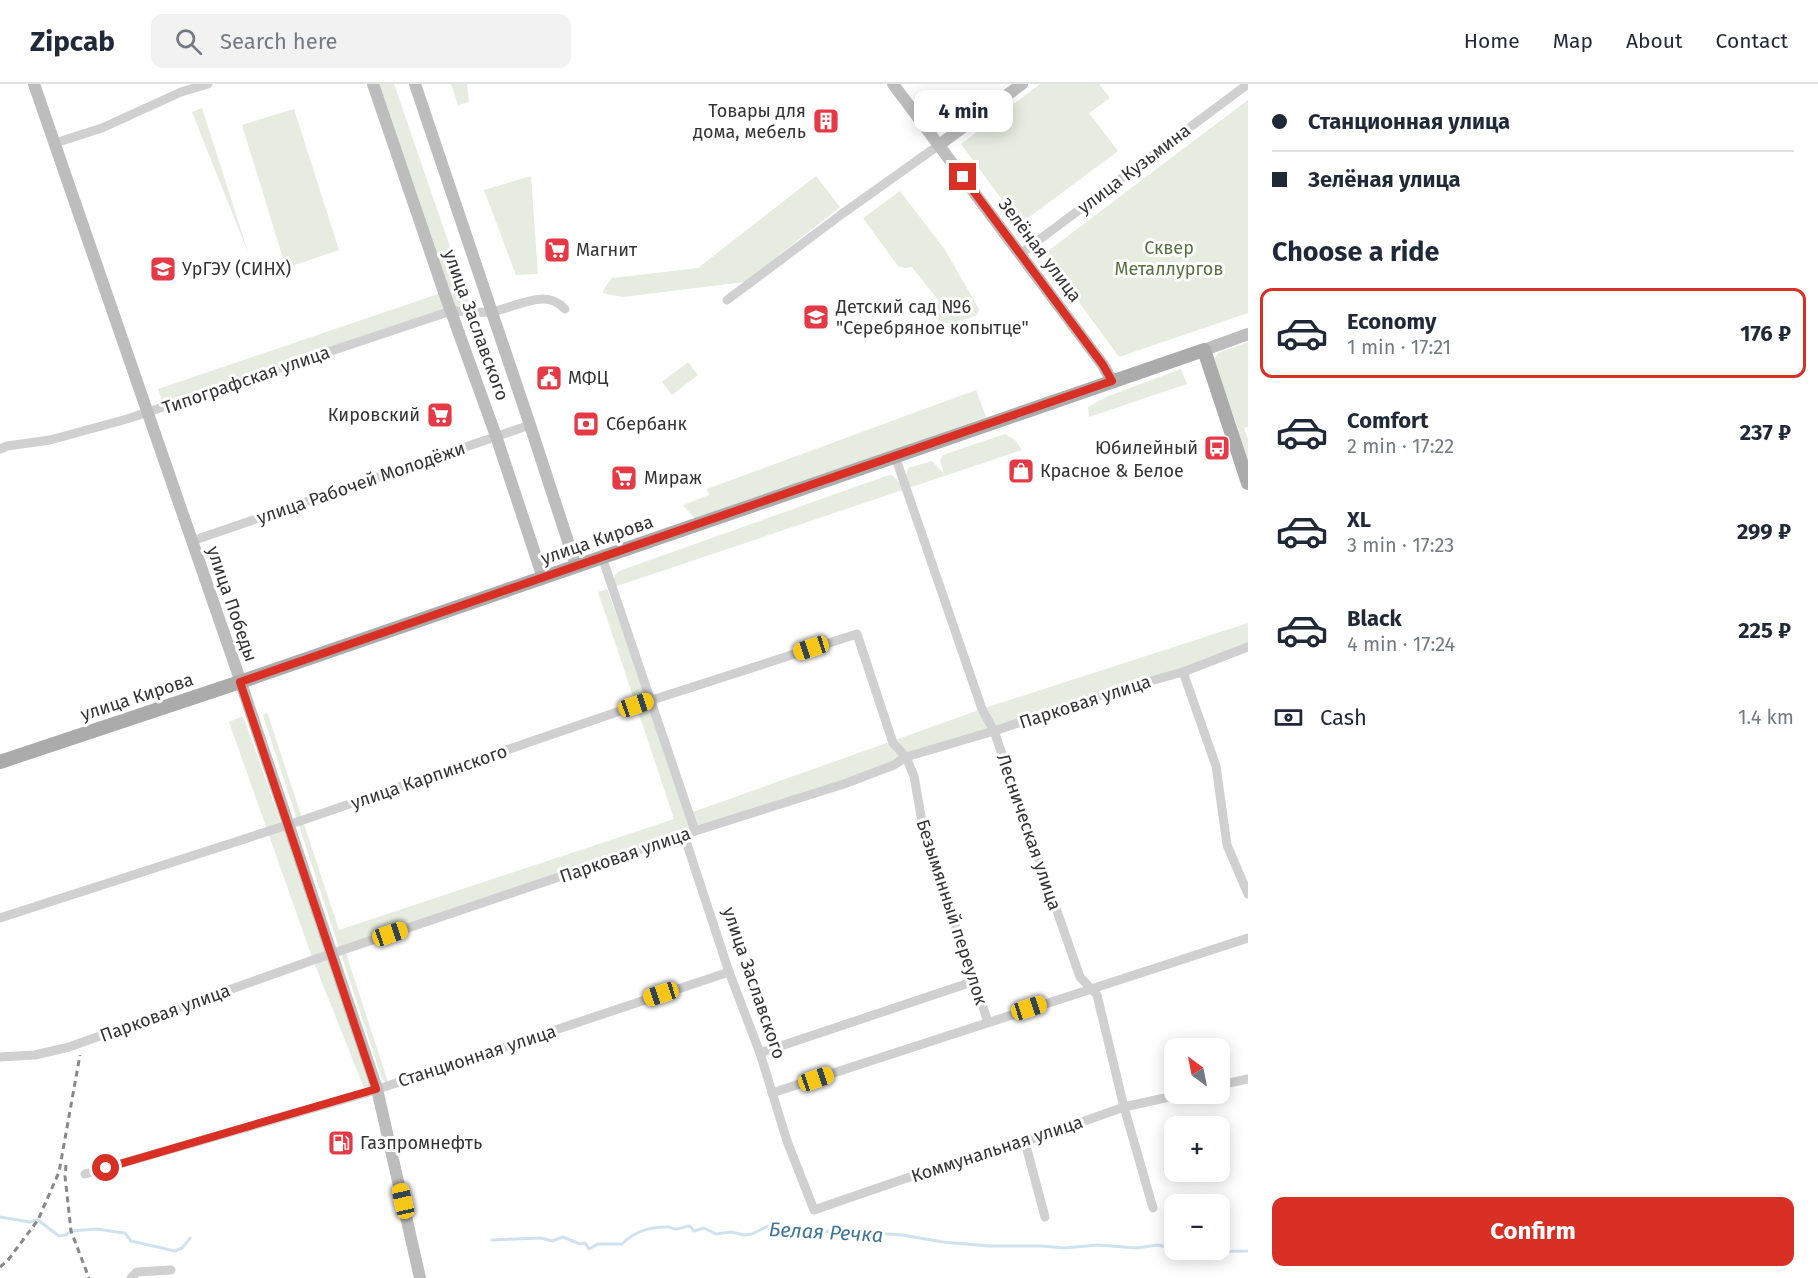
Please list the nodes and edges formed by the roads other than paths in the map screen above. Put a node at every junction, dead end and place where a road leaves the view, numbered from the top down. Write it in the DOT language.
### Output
graph roads {
  1 [pos="34,84"];
  2 [pos="208,84"];
  3 [pos="373,84"];
  4 [pos="415,84"];
  5 [pos="893,84"];
  6 [pos="1023,84"];
  7 [pos="1248,84"];
  8 [pos="55,143"];
  9 [pos="939,145"];
  10 [pos="1020,254"];
  11 [pos="727,300"];
  12 [pos="565,309"];
  13 [pos="451,310"];
  14 [pos="491,312"];
  15 [pos="1248,334"];
  16 [pos="1204,350"];
  17 [pos="1112,381"];
  18 [pos="148,413"];
  19 [pos="530,425"];
  20 [pos="496,436"];
  21 [pos="0,449"];
  22 [pos="895,456"];
  23 [pos="1248,483"];
  24 [pos="192,541"];
  25 [pos="602,557"];
  26 [pos="576,566"];
  27 [pos="543,578"];
  28 [pos="857,634"];
  29 [pos="1248,647"];
  30 [pos="1183,672"];
  31 [pos="240,682"];
  32 [pos="652,700"];
  33 [pos="994,731"];
  34 [pos="906,757"];
  35 [pos="0,762"];
  36 [pos="289,824"];
  37 [pos="695,831"];
  38 [pos="684,835"];
  39 [pos="1248,894"];
  40 [pos="0,918"];
  41 [pos="1248,938"];
  42 [pos="332,954"];
  43 [pos="729,972"];
  44 [pos="975,981"];
  45 [pos="1090,988"];
  46 [pos="988,1022"];
  47 [pos="760,1053"];
  48 [pos="0,1057"];
  49 [pos="1248,1078"];
  50 [pos="1230,1082"];
  51 [pos="376,1089"];
  52 [pos="772,1093"];
  53 [pos="1164,1098"];
  54 [pos="1124,1107"];
  55 [pos="1025,1142"];
  56 [pos="85,1174"];
  57 [pos="1153,1208"];
  58 [pos="814,1210"];
  59 [pos="1045,1217"];
  60 [pos="171,1270"];
  61 [pos="131,1278"];
  62 [pos="420,1278"];
  1 -- 8 [label="street, улица Победы"];
  2 -- 8 [label="street"];
  3 -- 13 [label="street, улица Заславского"];
  4 -- 14 [label="street, улица Заславского"];
  5 -- 9 [label="street, Зелёная улица"];
  6 -- 9 [label="street"];
  7 -- 10 [label="street, улица Кузьмина"];
  8 -- 18 [label="street, улица Победы"];
  9 -- 10 [label="street, Зелёная улица"];
  9 -- 11 [label="street"];
  10 -- 17 [label="street, Зелёная улица"];
  12 -- 14 [label="street"];
  13 -- 14 [label="street, Типографская улица"];
  13 -- 18 [label="street, Типографская улица"];
  13 -- 20 [label="street, улица Заславского"];
  14 -- 19 [label="street, улица Заславского"];
  15 -- 16 [label="street"];
  16 -- 17 [label="main road, улица Кирова"];
  16 -- 23 [label="main road"];
  17 -- 22 [label="main road, улица Кирова"];
  18 -- 21 [label="street, Типографская улица"];
  18 -- 24 [label="street, улица Победы"];
  19 -- 20 [label="street, улица Рабочей Молодёжи"];
  19 -- 26 [label="street, улица Заславского"];
  20 -- 24 [label="street, улица Рабочей Молодёжи"];
  20 -- 27 [label="street, улица Заславского"];
  22 -- 25 [label="main road, улица Кирова"];
  22 -- 33 [label="street, Лесническая улица"];
  24 -- 31 [label="street, улица Победы"];
  25 -- 26 [label="main road, улица Кирова"];
  25 -- 32 [label="street"];
  26 -- 27 [label="main road, улица Кирова"];
  27 -- 31 [label="main road, улица Кирова"];
  28 -- 32 [label="street, улица Карпинского"];
  28 -- 34 [label="street, Безымянный переулок"];
  29 -- 30 [label="street, Парковая улица"];
  30 -- 33 [label="street, Парковая улица"];
  30 -- 39 [label="street"];
  31 -- 35 [label="main road, улица Кирова"];
  31 -- 36 [label="street, улица Победы"];
  32 -- 36 [label="street, улица Карпинского"];
  32 -- 37 [label="street"];
  33 -- 34 [label="street, Парковая улица"];
  33 -- 45 [label="street, Лесническая улица"];
  34 -- 37 [label="street, Парковая улица"];
  34 -- 44 [label="street, Безымянный переулок"];
  36 -- 40 [label="street, улица Карпинского"];
  36 -- 42 [label="street, улица Победы"];
  37 -- 38 [label="street, Парковая улица"];
  38 -- 42 [label="street, Парковая улица"];
  38 -- 43 [label="street, улица Заславского"];
  41 -- 45 [label="street"];
  42 -- 48 [label="street, Парковая улица"];
  42 -- 51 [label="street, улица Победы"];
  43 -- 47 [label="street, улица Заславского"];
  43 -- 51 [label="street, Станционная улица"];
  44 -- 46 [label="street, Безымянный переулок"];
  44 -- 47 [label="street"];
  45 -- 46 [label="street"];
  45 -- 54 [label="street, Лесническая улица"];
  46 -- 52 [label="street"];
  47 -- 52 [label="street, улица Заславского"];
  49 -- 50 [label="street"];
  51 -- 56 [label="street, Станционная улица"];
  51 -- 62 [label="street, улица Победы"];
  52 -- 58 [label="street, улица Заславского"];
  53 -- 54 [label="street, Коммунальная улица"];
  54 -- 55 [label="street, Коммунальная улица"];
  54 -- 57 [label="street, Лесническая улица"];
  55 -- 58 [label="street, Коммунальная улица"];
  55 -- 59 [label="street"];
  60 -- 61 [label="street"];
}
